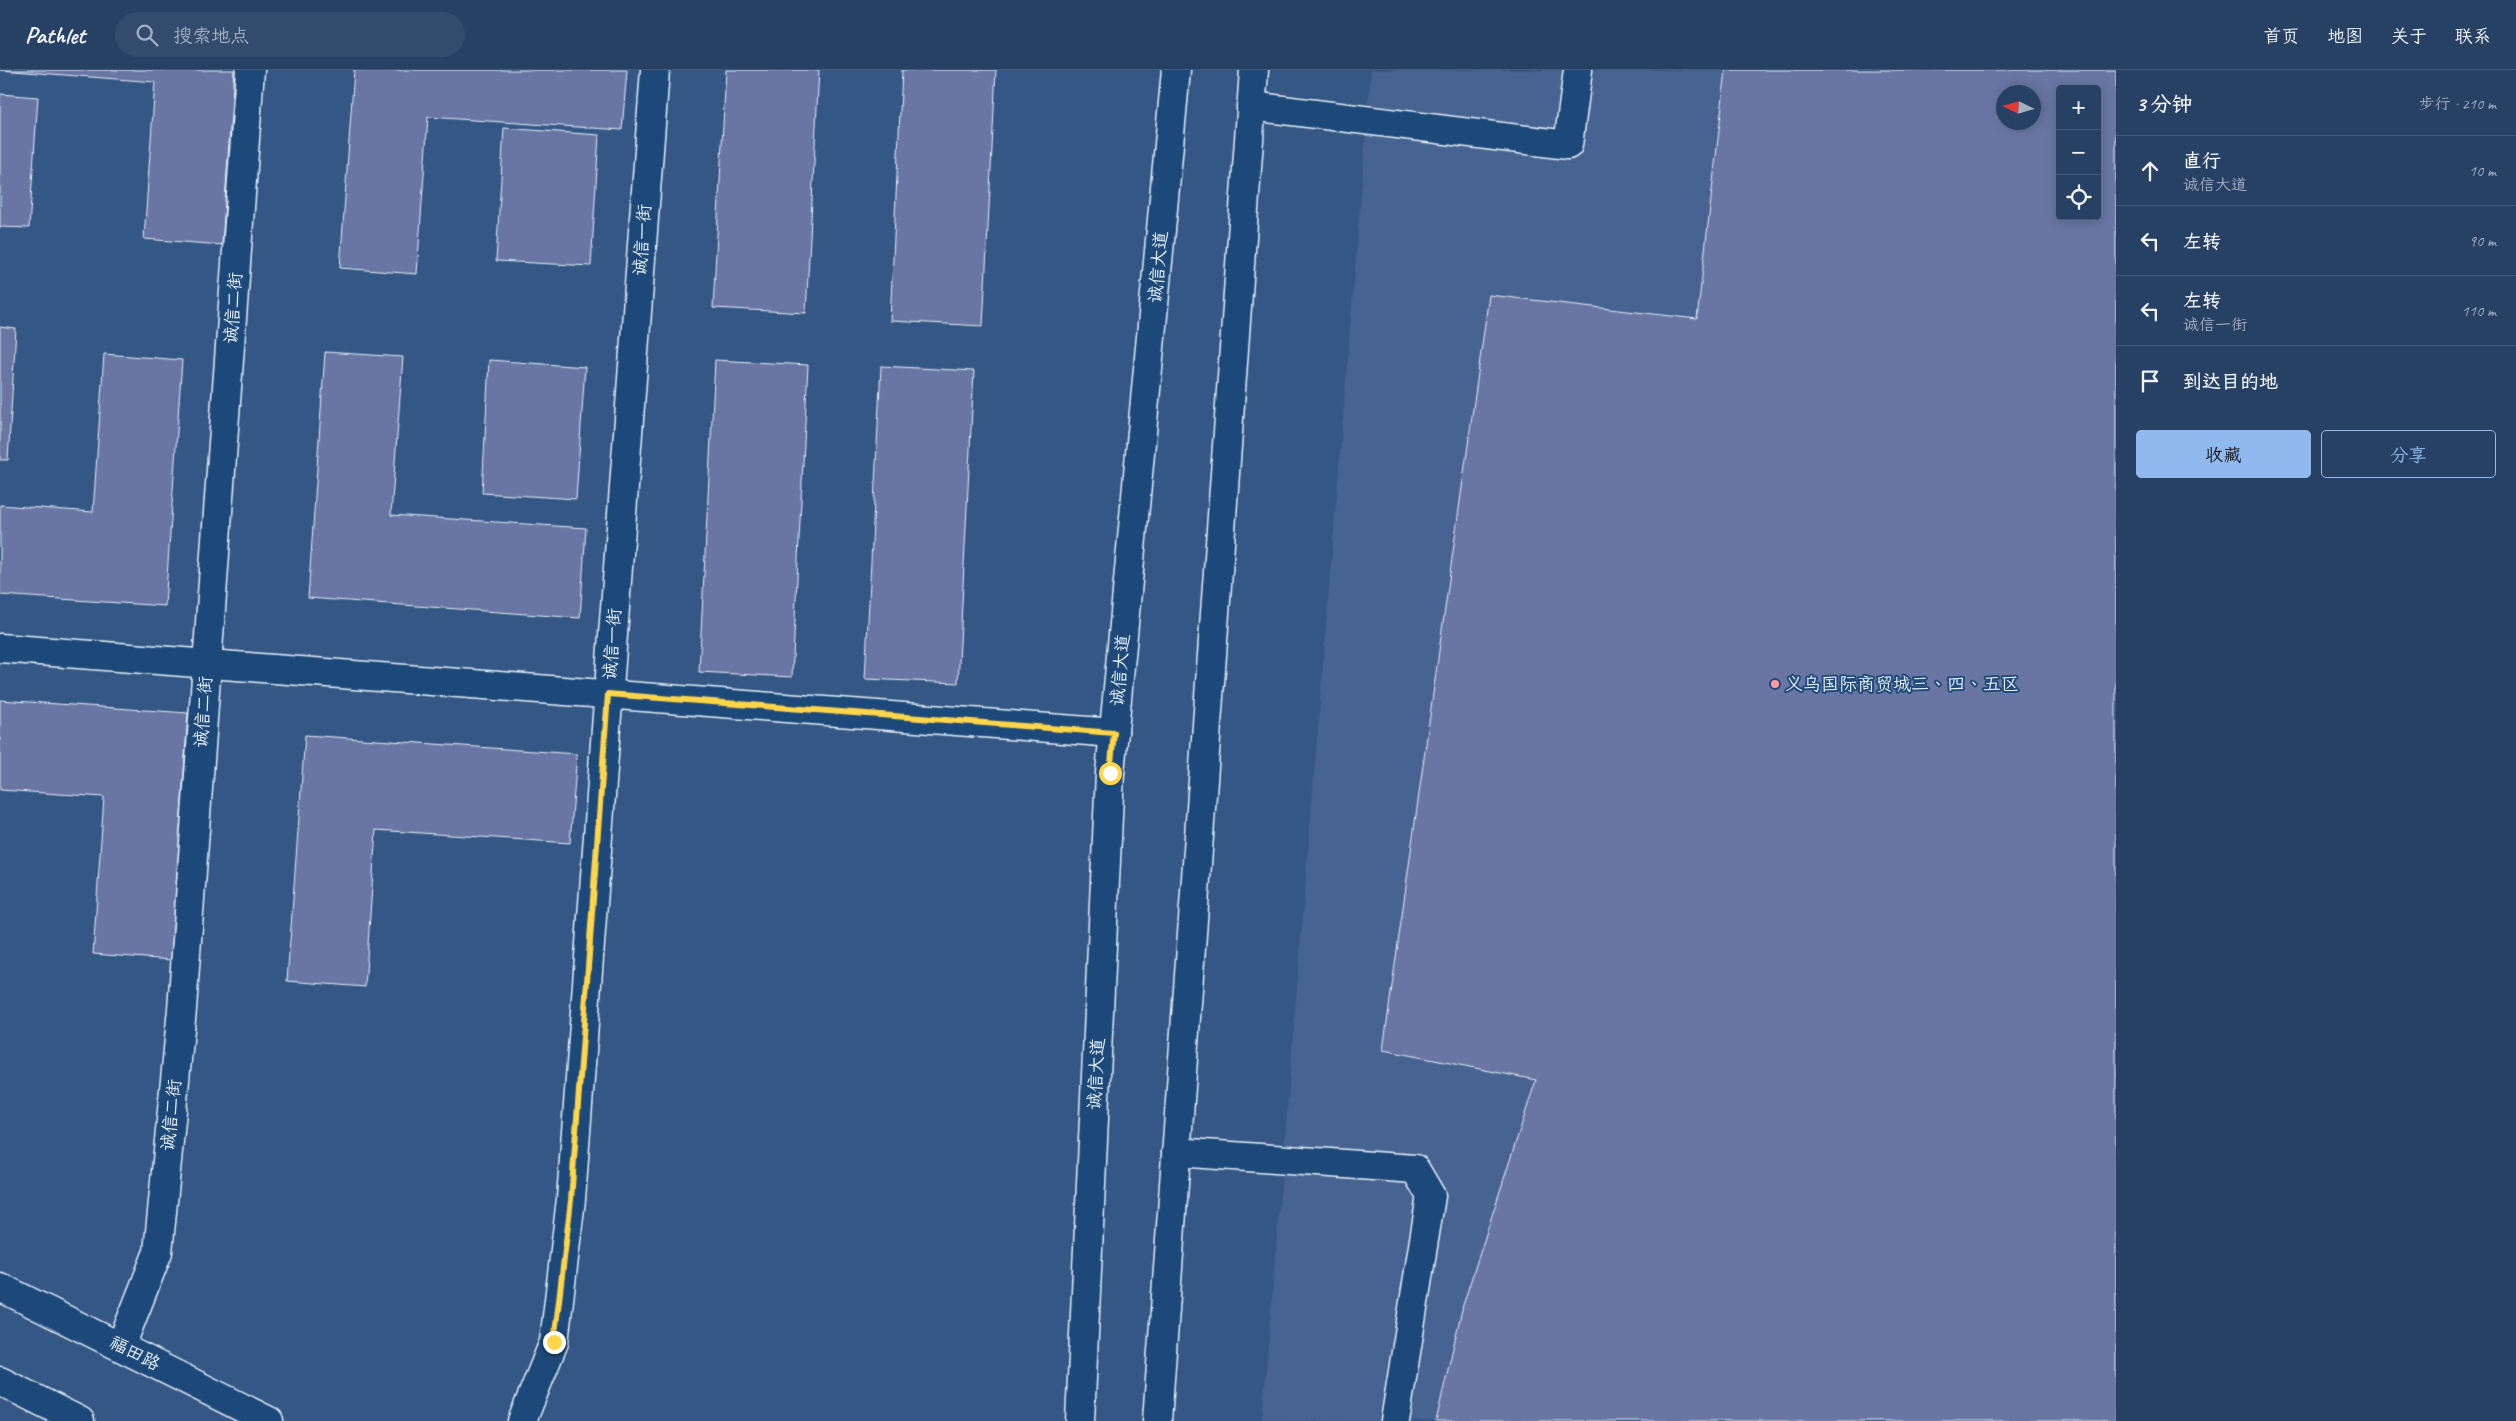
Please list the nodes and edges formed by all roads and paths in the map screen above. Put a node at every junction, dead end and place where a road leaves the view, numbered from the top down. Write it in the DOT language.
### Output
graph roads {
  1 [pos="250,70"];
  2 [pos="654,70"];
  3 [pos="1176,70"];
  4 [pos="1254,70"];
  5 [pos="1578,70"];
  6 [pos="1251,106"];
  7 [pos="0,648"];
  8 [pos="207,664"];
  9 [pos="608,694"];
  10 [pos="1114,733"];
  11 [pos="1176,1152"];
  12 [pos="0,1287"];
  13 [pos="121,1346"];
  14 [pos="0,1381"];
  15 [pos="80,1421"];
  16 [pos="269,1421"];
  17 [pos="522,1421"];
  18 [pos="1080,1421"];
  19 [pos="1157,1421"];
  20 [pos="1395,1421"];
  1 -- 8 [label="street, 诚信二街"];
  2 -- 9 [label="street, 诚信一街"];
  3 -- 10 [label="street, 诚信大道"];
  4 -- 6 [label="street"];
  5 -- 6 [label="street"];
  6 -- 11 [label="street"];
  7 -- 8 [label="street"];
  8 -- 9 [label="street"];
  8 -- 13 [label="street, 诚信二街"];
  9 -- 10 [label="street"];
  9 -- 17 [label="street, 诚信一街"];
  10 -- 18 [label="street, 诚信大道"];
  11 -- 19 [label="street"];
  11 -- 20 [label="street"];
  12 -- 13 [label="street, 福田路"];
  13 -- 16 [label="street, 福田路"];
  14 -- 15 [label="street"];
}
